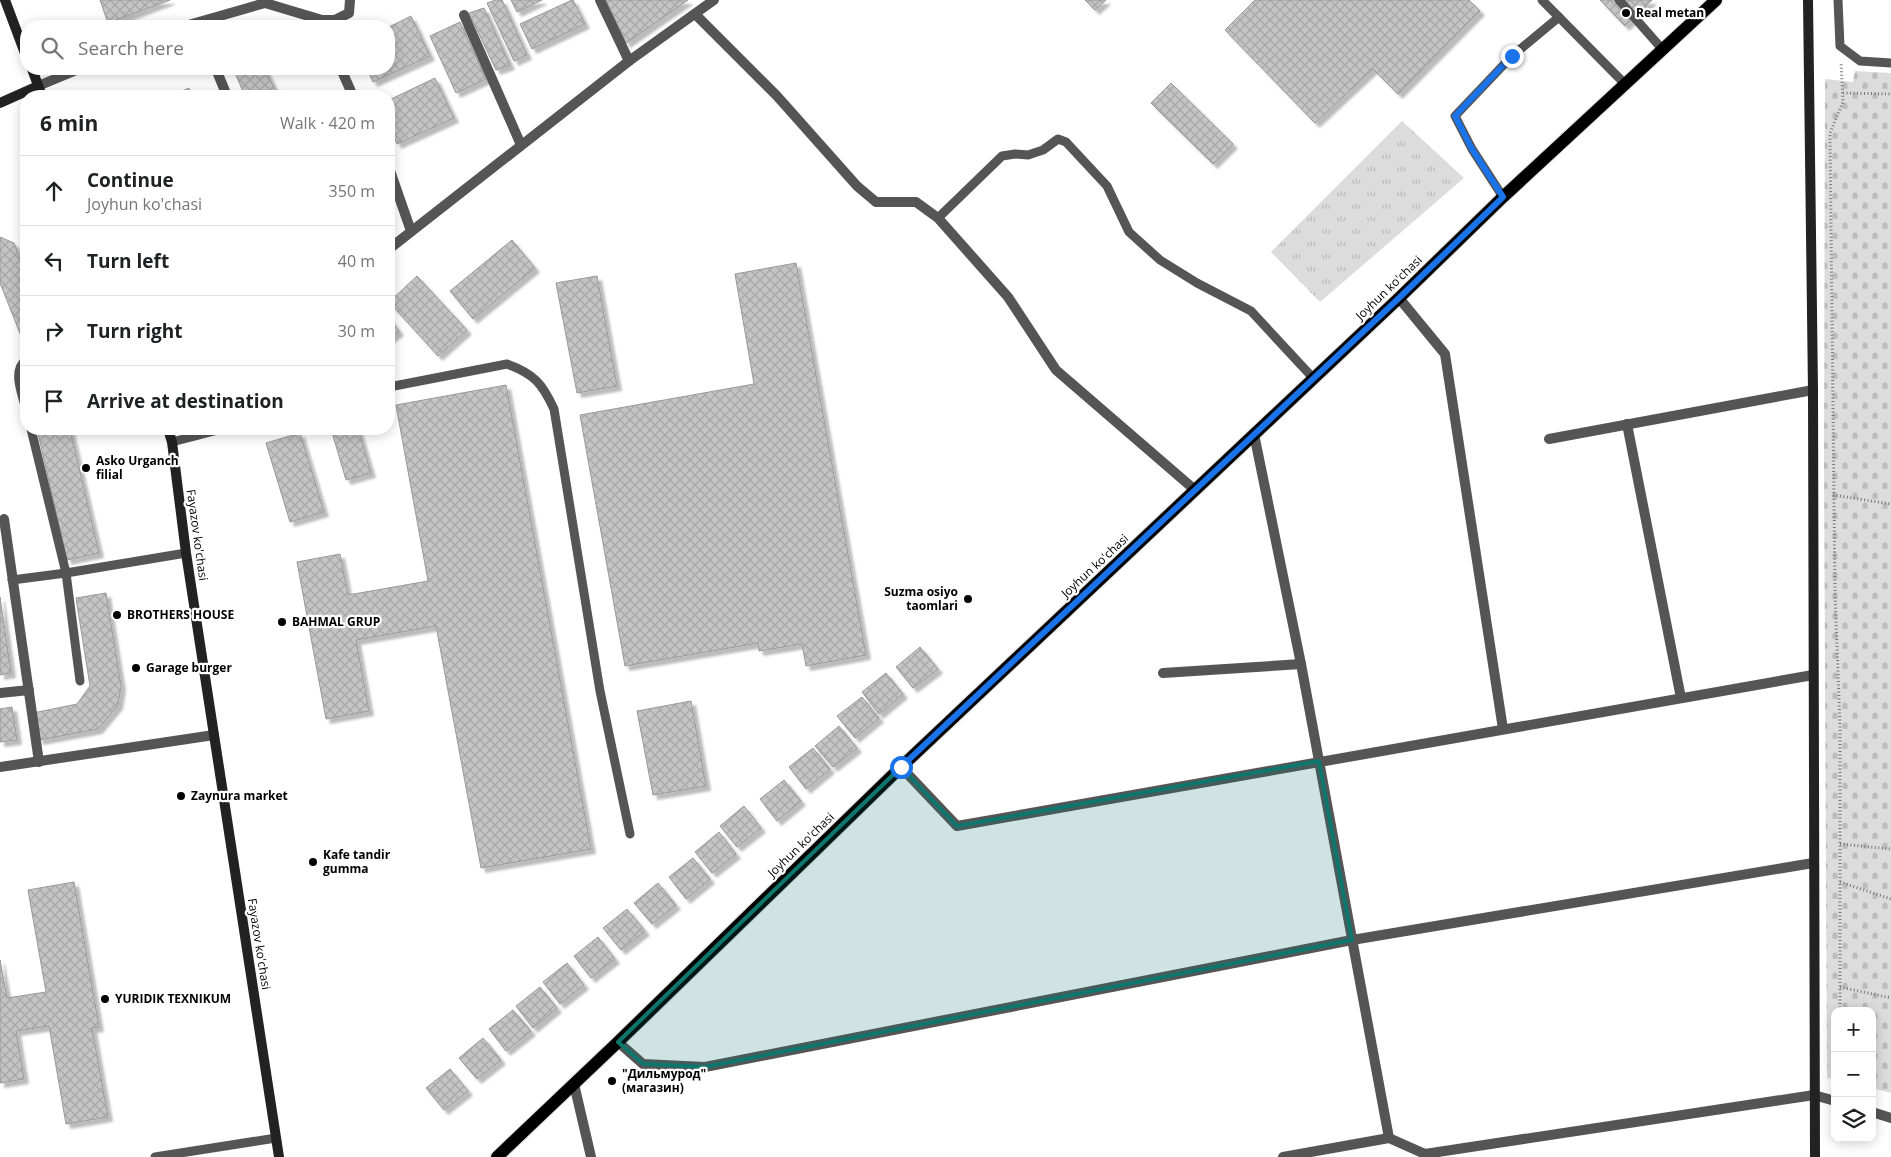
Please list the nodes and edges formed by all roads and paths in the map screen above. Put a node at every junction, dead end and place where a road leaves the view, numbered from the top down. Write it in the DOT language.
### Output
graph roads {
  1 [pos="4,0"];
  2 [pos="350,0"];
  3 [pos="600,0"];
  4 [pos="714,0"];
  5 [pos="1542,0"];
  6 [pos="1620,0"];
  7 [pos="1716,0"];
  8 [pos="1808,0"];
  9 [pos="1838,0"];
  10 [pos="695,14"];
  11 [pos="464,15"];
  12 [pos="1559,17"];
  13 [pos="209,20"];
  14 [pos="314,20"];
  15 [pos="335,20"];
  16 [pos="20,41"];
  17 [pos="1840,46"];
  18 [pos="1663,50"];
  19 [pos="629,61"];
  20 [pos="1891,63"];
  21 [pos="34,75"];
  22 [pos="65,75"];
  23 [pos="218,75"];
  24 [pos="344,75"];
  25 [pos="1626,85"];
  26 [pos="38,86"];
  27 [pos="29,90"];
  28 [pos="40,90"];
  29 [pos="225,90"];
  30 [pos="350,90"];
  31 [pos="1843,93"];
  32 [pos="20,94"];
  33 [pos="1891,94"];
  34 [pos="0,103"];
  35 [pos="521,146"];
  36 [pos="395,185"];
  37 [pos="1503,197"];
  38 [pos="938,218"];
  39 [pos="411,231"];
  40 [pos="395,244"];
  41 [pos="1399,298"];
  42 [pos="20,370"];
  43 [pos="1314,379"];
  44 [pos="20,384"];
  45 [pos="395,386"];
  46 [pos="1812,390"];
  47 [pos="1627,424"];
  48 [pos="1254,434"];
  49 [pos="32,435"];
  50 [pos="170,435"];
  51 [pos="199,435"];
  52 [pos="1549,438"];
  53 [pos="172,442"];
  54 [pos="1195,490"];
  55 [pos="1833,495"];
  56 [pos="1891,504"];
  57 [pos="2,519"];
  58 [pos="186,553"];
  59 [pos="66,573"];
  60 [pos="12,580"];
  61 [pos="1301,664"];
  62 [pos="1163,673"];
  63 [pos="1813,675"];
  64 [pos="80,681"];
  65 [pos="29,690"];
  66 [pos="0,693"];
  67 [pos="1681,698"];
  68 [pos="1503,729"];
  69 [pos="214,734"];
  70 [pos="1319,761"];
  71 [pos="39,762"];
  72 [pos="0,767"];
  73 [pos="901,767"];
  74 [pos="630,834"];
  75 [pos="1840,844"];
  76 [pos="1891,849"];
  77 [pos="1813,863"];
  78 [pos="1840,882"];
  79 [pos="1891,899"];
  80 [pos="1352,940"];
  81 [pos="1840,987"];
  82 [pos="1891,998"];
  83 [pos="1840,1007"];
  84 [pos="618,1042"];
  85 [pos="574,1084"];
  86 [pos="1814,1095"];
  87 [pos="1831,1100"];
  88 [pos="1876,1113"];
  89 [pos="1891,1118"];
  90 [pos="276,1138"];
  91 [pos="1389,1138"];
  92 [pos="155,1157"];
  93 [pos="279,1157"];
  94 [pos="497,1157"];
  95 [pos="591,1157"];
  96 [pos="1283,1157"];
  97 [pos="1815,1157"];
  1 -- 16 [label="street"];
  2 -- 15 [label="street"];
  3 -- 19 [label="street"];
  4 -- 10 [label="street"];
  5 -- 12 [label="lane"];
  6 -- 18 [label="lane"];
  7 -- 18 [label="main road, Joyhun ko'chasi"];
  8 -- 46 [label="street"];
  9 -- 17 [label="lane"];
  10 -- 19 [label="street"];
  10 -- 38 [label="street"];
  11 -- 35 [label="street"];
  12 -- 25 [label="lane"];
  12 -- 37 [label="lane"];
  13 -- 14 [label="street"];
  17 -- 20 [label="lane"];
  17 -- 31 [label="path"];
  18 -- 25 [label="main road, Joyhun ko'chasi"];
  19 -- 35 [label="street"];
  21 -- 26 [label="street"];
  22 -- 26 [label="street"];
  23 -- 29 [label="street"];
  24 -- 30 [label="street"];
  25 -- 37 [label="main road, Joyhun ko'chasi"];
  26 -- 27 [label="street"];
  26 -- 28 [label="street"];
  31 -- 33 [label="path"];
  31 -- 55 [label="path"];
  32 -- 34 [label="street"];
  35 -- 39 [label="street"];
  36 -- 39 [label="street"];
  37 -- 41 [label="main road, Joyhun ko'chasi"];
  38 -- 43 [label="lane"];
  38 -- 54 [label="street"];
  39 -- 40 [label="street"];
  41 -- 43 [label="main road, Joyhun ko'chasi"];
  41 -- 68 [label="street"];
  42 -- 44 [label="lane"];
  43 -- 48 [label="main road, Joyhun ko'chasi"];
  45 -- 74 [label="lane"];
  46 -- 47 [label="street"];
  46 -- 63 [label="street"];
  47 -- 52 [label="street"];
  47 -- 67 [label="street"];
  48 -- 54 [label="main road, Joyhun ko'chasi"];
  48 -- 61 [label="street"];
  49 -- 59 [label="lane"];
  50 -- 53 [label="street, Fayazov ko'chasi"];
  51 -- 53 [label="lane"];
  53 -- 58 [label="street, Fayazov ko'chasi"];
  54 -- 73 [label="main road, Joyhun ko'chasi"];
  55 -- 56 [label="path"];
  55 -- 75 [label="path"];
  57 -- 60 [label="street"];
  58 -- 59 [label="lane"];
  58 -- 69 [label="street, Fayazov ko'chasi"];
  59 -- 60 [label="lane"];
  59 -- 64 [label="lane"];
  60 -- 65 [label="street"];
  61 -- 62 [label="street"];
  61 -- 70 [label="street"];
  63 -- 67 [label="street"];
  63 -- 77 [label="street"];
  65 -- 66 [label="street"];
  65 -- 71 [label="street"];
  67 -- 68 [label="street"];
  68 -- 70 [label="street"];
  69 -- 71 [label="street"];
  69 -- 90 [label="street, Fayazov ko'chasi"];
  70 -- 73 [label="street"];
  70 -- 80 [label="street"];
  71 -- 72 [label="street"];
  73 -- 84 [label="main road, Joyhun ko'chasi"];
  75 -- 76 [label="path"];
  75 -- 78 [label="path"];
  77 -- 80 [label="street"];
  77 -- 86 [label="street"];
  78 -- 79 [label="path"];
  78 -- 81 [label="path"];
  80 -- 84 [label="street"];
  80 -- 91 [label="street"];
  81 -- 82 [label="path"];
  81 -- 83 [label="path"];
  84 -- 85 [label="main road, Joyhun ko'chasi"];
  85 -- 94 [label="main road, Joyhun ko'chasi"];
  85 -- 95 [label="street"];
  86 -- 87 [label="street"];
  86 -- 91 [label="street"];
  86 -- 97 [label="street"];
  88 -- 89 [label="street"];
  90 -- 92 [label="lane"];
  90 -- 93 [label="street, Fayazov ko'chasi"];
  91 -- 96 [label="street"];
}
